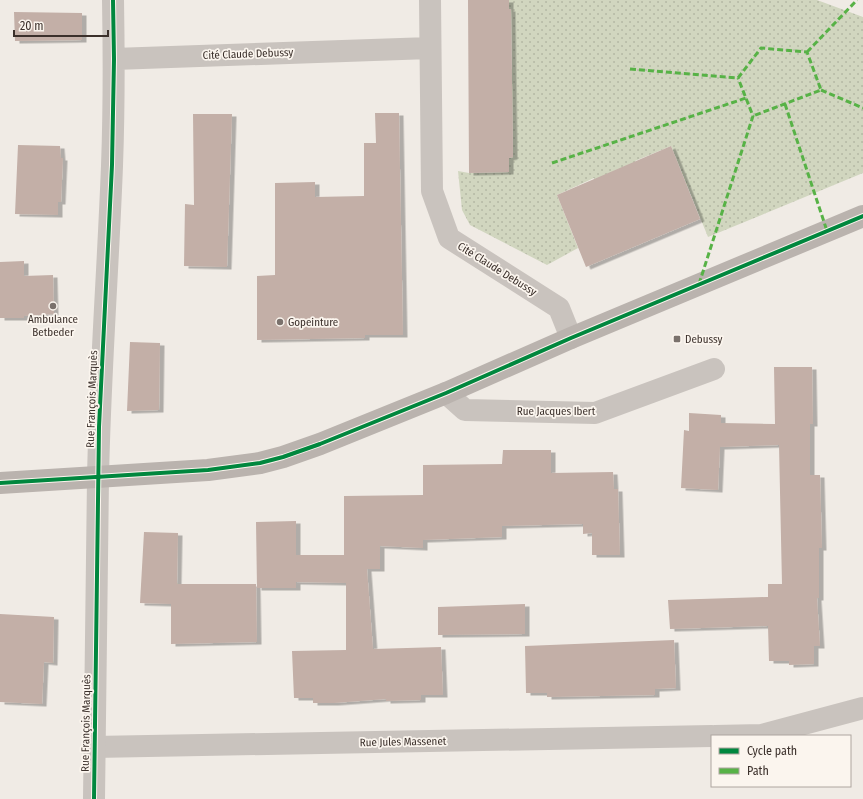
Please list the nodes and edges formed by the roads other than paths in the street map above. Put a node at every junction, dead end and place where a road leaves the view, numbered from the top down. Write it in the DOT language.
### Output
graph roads {
  1 [pos="113,0"];
  2 [pos="430,0"];
  3 [pos="430,48"];
  4 [pos="114,59"];
  5 [pos="863,216"];
  6 [pos="571,338"];
  7 [pos="714,369"];
  8 [pos="446,393"];
  9 [pos="98,478"];
  10 [pos="0,483"];
  11 [pos="863,708"];
  12 [pos="762,735"];
  13 [pos="711,736"];
  14 [pos="94,748"];
  15 [pos="94,799"];
  1 -- 4 [label="street, Rue François Marquès"];
  2 -- 3 [label="street, Cité Claude Debussy"];
  3 -- 4 [label="street, Cité Claude Debussy"];
  3 -- 6 [label="street, Cité Claude Debussy"];
  4 -- 9 [label="street, Rue François Marquès"];
  5 -- 6 [label="main road"];
  6 -- 8 [label="main road"];
  7 -- 8 [label="street, Rue Jacques Ibert"];
  8 -- 9 [label="main road"];
  9 -- 10 [label="main road"];
  9 -- 14 [label="street, Rue François Marquès"];
  11 -- 12 [label="street"];
  13 -- 14 [label="street, Rue Jules Massenet"];
  14 -- 15 [label="street, Rue François Marquès"];
}
